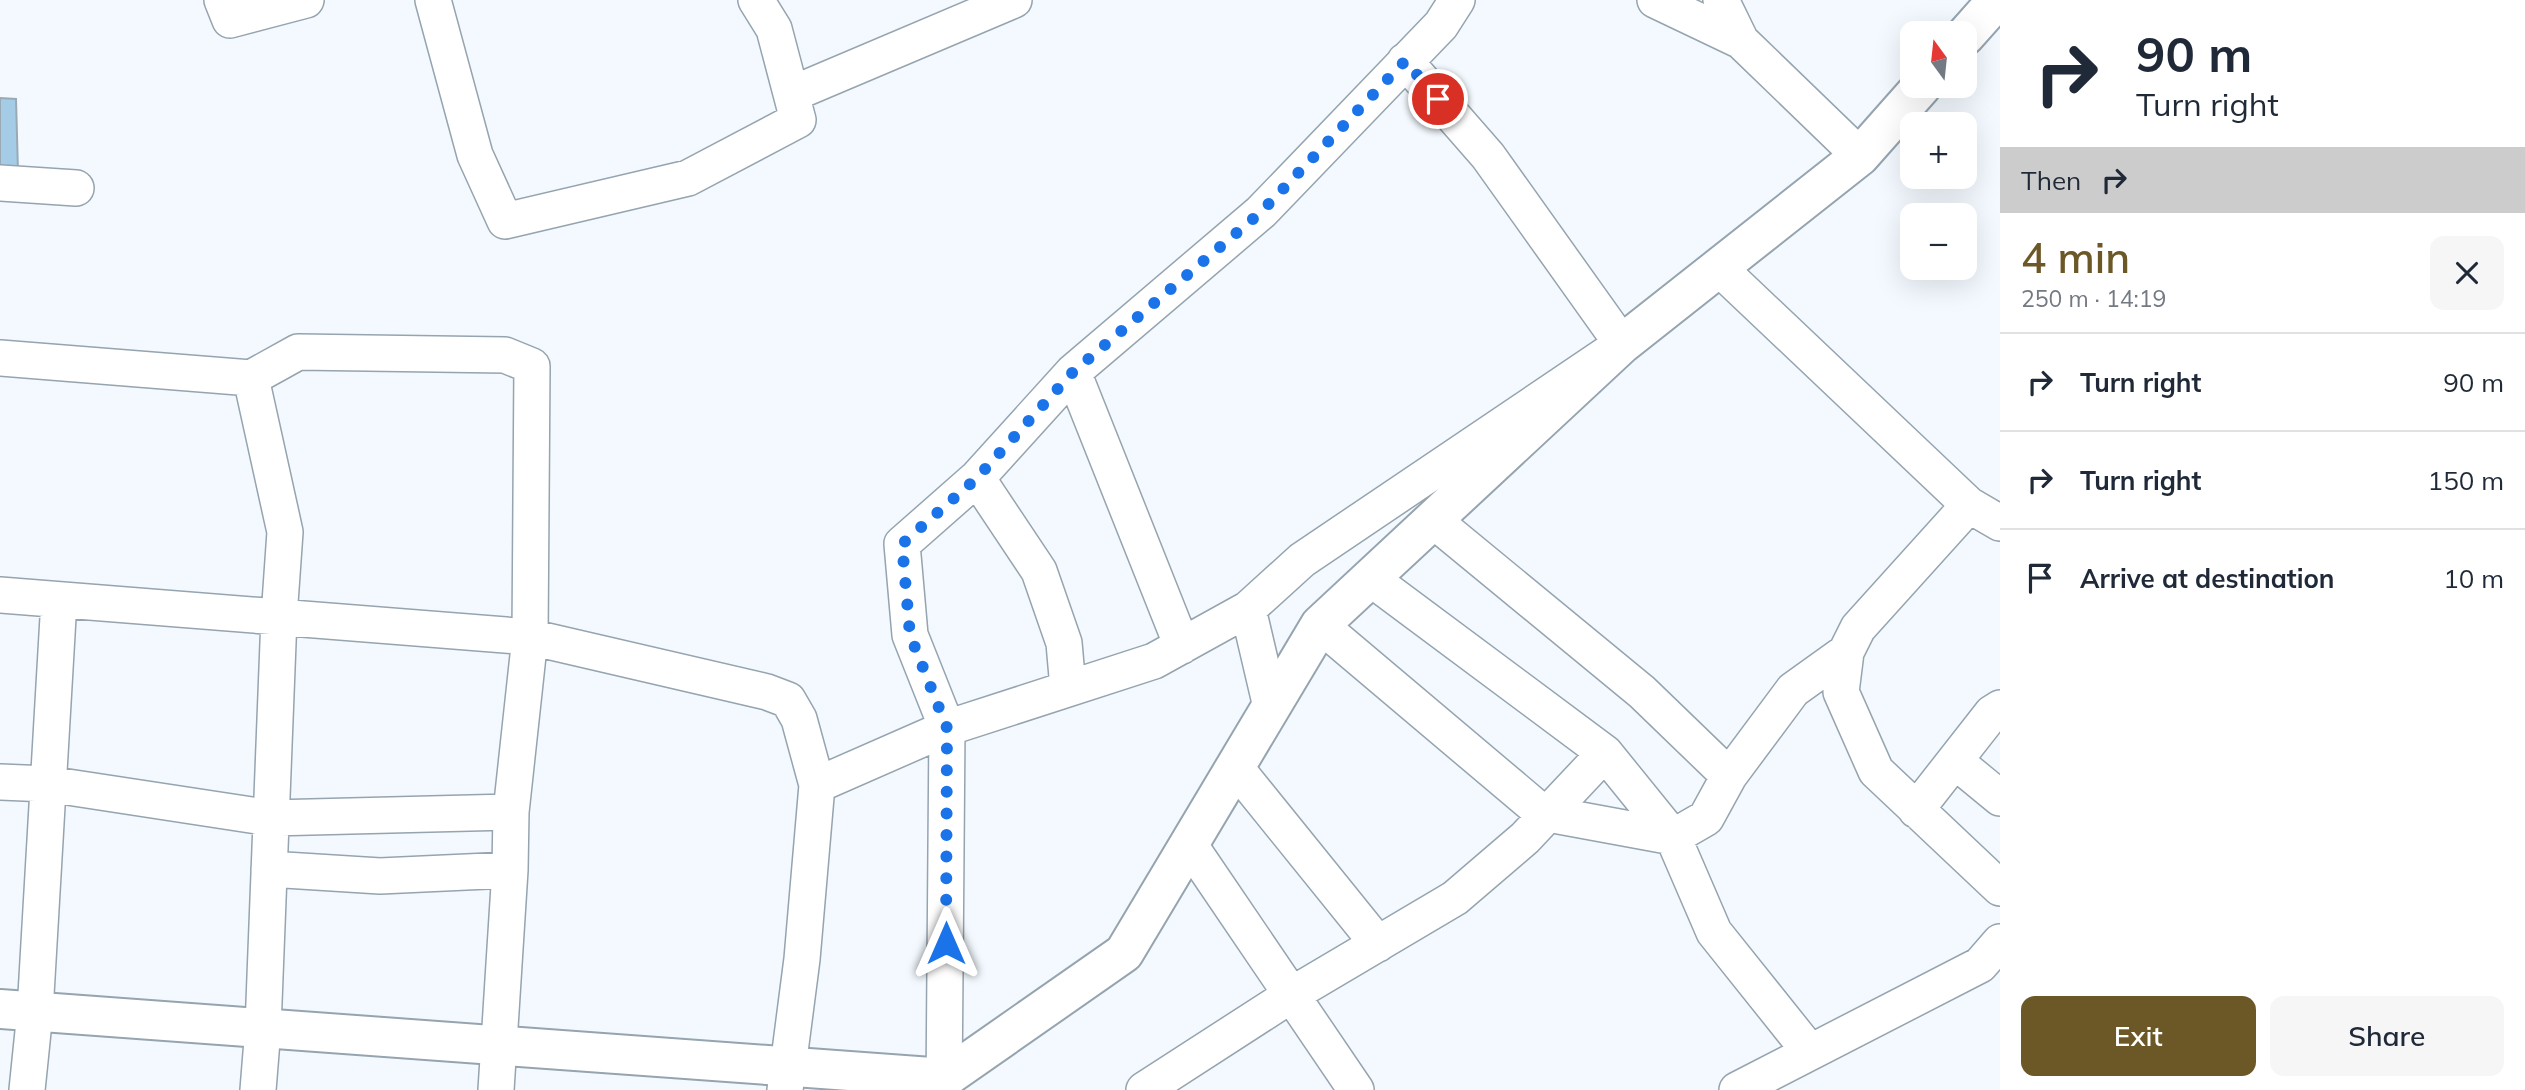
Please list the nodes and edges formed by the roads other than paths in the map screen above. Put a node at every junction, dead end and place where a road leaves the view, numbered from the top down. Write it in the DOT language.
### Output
graph roads {
  1 [pos="222,0"];
  2 [pos="306,0"];
  3 [pos="433,0"];
  4 [pos="756,0"];
  5 [pos="1014,0"];
  6 [pos="1457,0"];
  7 [pos="1655,0"];
  8 [pos="1721,0"];
  9 [pos="1997,0"];
  10 [pos="1978,21"];
  11 [pos="1741,41"];
  12 [pos="1405,61"];
  13 [pos="792,94"];
  14 [pos="1911,98"];
  15 [pos="1860,156"];
  16 [pos="0,183"];
  17 [pos="76,188"];
  18 [pos="1719,268"];
  19 [pos="1622,344"];
  20 [pos="0,358"];
  21 [pos="1073,372"];
  22 [pos="251,378"];
  23 [pos="977,478"];
  24 [pos="1969,505"];
  25 [pos="1433,520"];
  26 [pos="2000,523"];
  27 [pos="1370,578"];
  28 [pos="0,595"];
  29 [pos="58,600"];
  30 [pos="1248,609"];
  31 [pos="279,617"];
  32 [pos="1320,625"];
  33 [pos="530,637"];
  34 [pos="1182,646"];
  35 [pos="1846,652"];
  36 [pos="1068,688"];
  37 [pos="1271,707"];
  38 [pos="2000,708"];
  39 [pos="947,728"];
  40 [pos="1605,752"];
  41 [pos="1955,761"];
  42 [pos="1235,767"];
  43 [pos="1729,776"];
  44 [pos="0,782"];
  45 [pos="48,784"];
  46 [pos="817,785"];
  47 [pos="2000,798"];
  48 [pos="1916,810"];
  49 [pos="511,812"];
  50 [pos="1552,816"];
  51 [pos="271,818"];
  52 [pos="1672,837"];
  53 [pos="1189,844"];
  54 [pos="269,869"];
  55 [pos="510,870"];
  56 [pos="2000,888"];
  57 [pos="2000,942"];
  58 [pos="1378,944"];
  59 [pos="1291,995"];
  60 [pos="17,1011"];
  61 [pos="263,1028"];
  62 [pos="500,1045"];
  63 [pos="1810,1052"];
  64 [pos="786,1078"];
  65 [pos="945,1084"];
  66 [pos="27,1090"];
  67 [pos="258,1090"];
  68 [pos="496,1090"];
  69 [pos="1144,1090"];
  70 [pos="1356,1090"];
  71 [pos="1737,1090"];
  1 -- 2 [label="street"];
  3 -- 13 [label="street"];
  4 -- 13 [label="street"];
  5 -- 13 [label="street"];
  6 -- 12 [label="street"];
  7 -- 11 [label="street"];
  8 -- 11 [label="street"];
  9 -- 10 [label="street"];
  11 -- 15 [label="street"];
  12 -- 19 [label="street"];
  12 -- 21 [label="street"];
  14 -- 15 [label="street"];
  15 -- 18 [label="street"];
  16 -- 17 [label="street"];
  18 -- 19 [label="street"];
  18 -- 24 [label="street"];
  19 -- 25 [label="street"];
  19 -- 30 [label="street"];
  20 -- 22 [label="street"];
  21 -- 23 [label="street"];
  21 -- 34 [label="street"];
  22 -- 31 [label="street"];
  22 -- 33 [label="street"];
  23 -- 36 [label="street"];
  23 -- 39 [label="street"];
  24 -- 26 [label="street"];
  24 -- 35 [label="street"];
  25 -- 27 [label="street"];
  25 -- 43 [label="street"];
  27 -- 32 [label="street"];
  27 -- 40 [label="street"];
  28 -- 29 [label="street"];
  29 -- 31 [label="street"];
  29 -- 45 [label="street"];
  30 -- 34 [label="street"];
  30 -- 37 [label="street"];
  31 -- 33 [label="street"];
  31 -- 51 [label="street"];
  32 -- 37 [label="street"];
  32 -- 50 [label="street"];
  33 -- 46 [label="street"];
  33 -- 49 [label="street"];
  34 -- 36 [label="street"];
  35 -- 43 [label="street"];
  35 -- 48 [label="street"];
  36 -- 39 [label="street"];
  37 -- 42 [label="street"];
  38 -- 41 [label="street"];
  39 -- 46 [label="street"];
  39 -- 65 [label="street"];
  40 -- 50 [label="street"];
  40 -- 52 [label="street"];
  41 -- 47 [label="street"];
  41 -- 48 [label="street"];
  42 -- 53 [label="street"];
  42 -- 58 [label="street"];
  43 -- 52 [label="street"];
  44 -- 45 [label="street"];
  45 -- 51 [label="street"];
  45 -- 60 [label="street"];
  46 -- 64 [label="street"];
  48 -- 56 [label="street"];
  49 -- 51 [label="street"];
  49 -- 55 [label="street"];
  50 -- 52 [label="street"];
  50 -- 58 [label="street"];
  51 -- 54 [label="street"];
  52 -- 63 [label="street"];
  53 -- 59 [label="street"];
  53 -- 65 [label="street"];
  54 -- 55 [label="street"];
  54 -- 61 [label="street"];
  55 -- 62 [label="street"];
  57 -- 63 [label="street"];
  58 -- 59 [label="street"];
  59 -- 69 [label="street"];
  59 -- 70 [label="street"];
  60 -- 61 [label="street"];
  60 -- 66 [label="street"];
  61 -- 62 [label="street"];
  61 -- 67 [label="street"];
  62 -- 64 [label="street"];
  62 -- 68 [label="street"];
  63 -- 71 [label="street"];
  64 -- 65 [label="street"];
}
